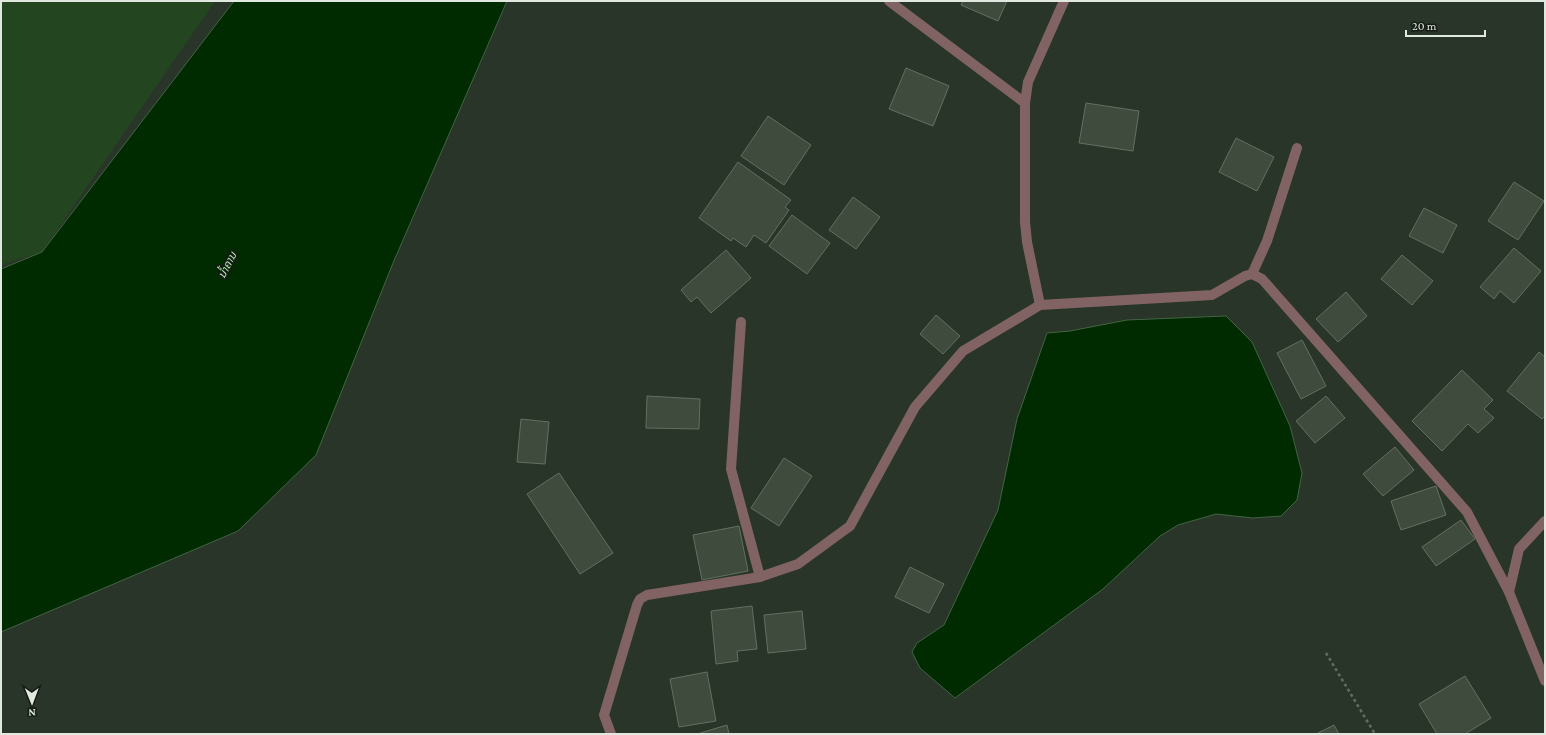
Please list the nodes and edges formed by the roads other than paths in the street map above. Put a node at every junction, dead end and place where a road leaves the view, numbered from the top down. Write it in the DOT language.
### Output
graph roads {
  1 [pos="889,1"];
  2 [pos="1064,1"];
  3 [pos="1025,103"];
  4 [pos="1297,148"];
  5 [pos="1252,274"];
  6 [pos="1040,305"];
  7 [pos="741,322"];
  8 [pos="1545,520"];
  9 [pos="760,577"];
  10 [pos="1509,592"];
  11 [pos="1545,681"];
  12 [pos="611,734"];
  1 -- 3 [label="street"];
  2 -- 3 [label="street"];
  3 -- 6 [label="street"];
  4 -- 5 [label="street"];
  5 -- 6 [label="street"];
  5 -- 10 [label="street"];
  6 -- 9 [label="street"];
  7 -- 9 [label="street"];
  8 -- 10 [label="street"];
  9 -- 12 [label="street"];
  10 -- 11 [label="street"];
}
